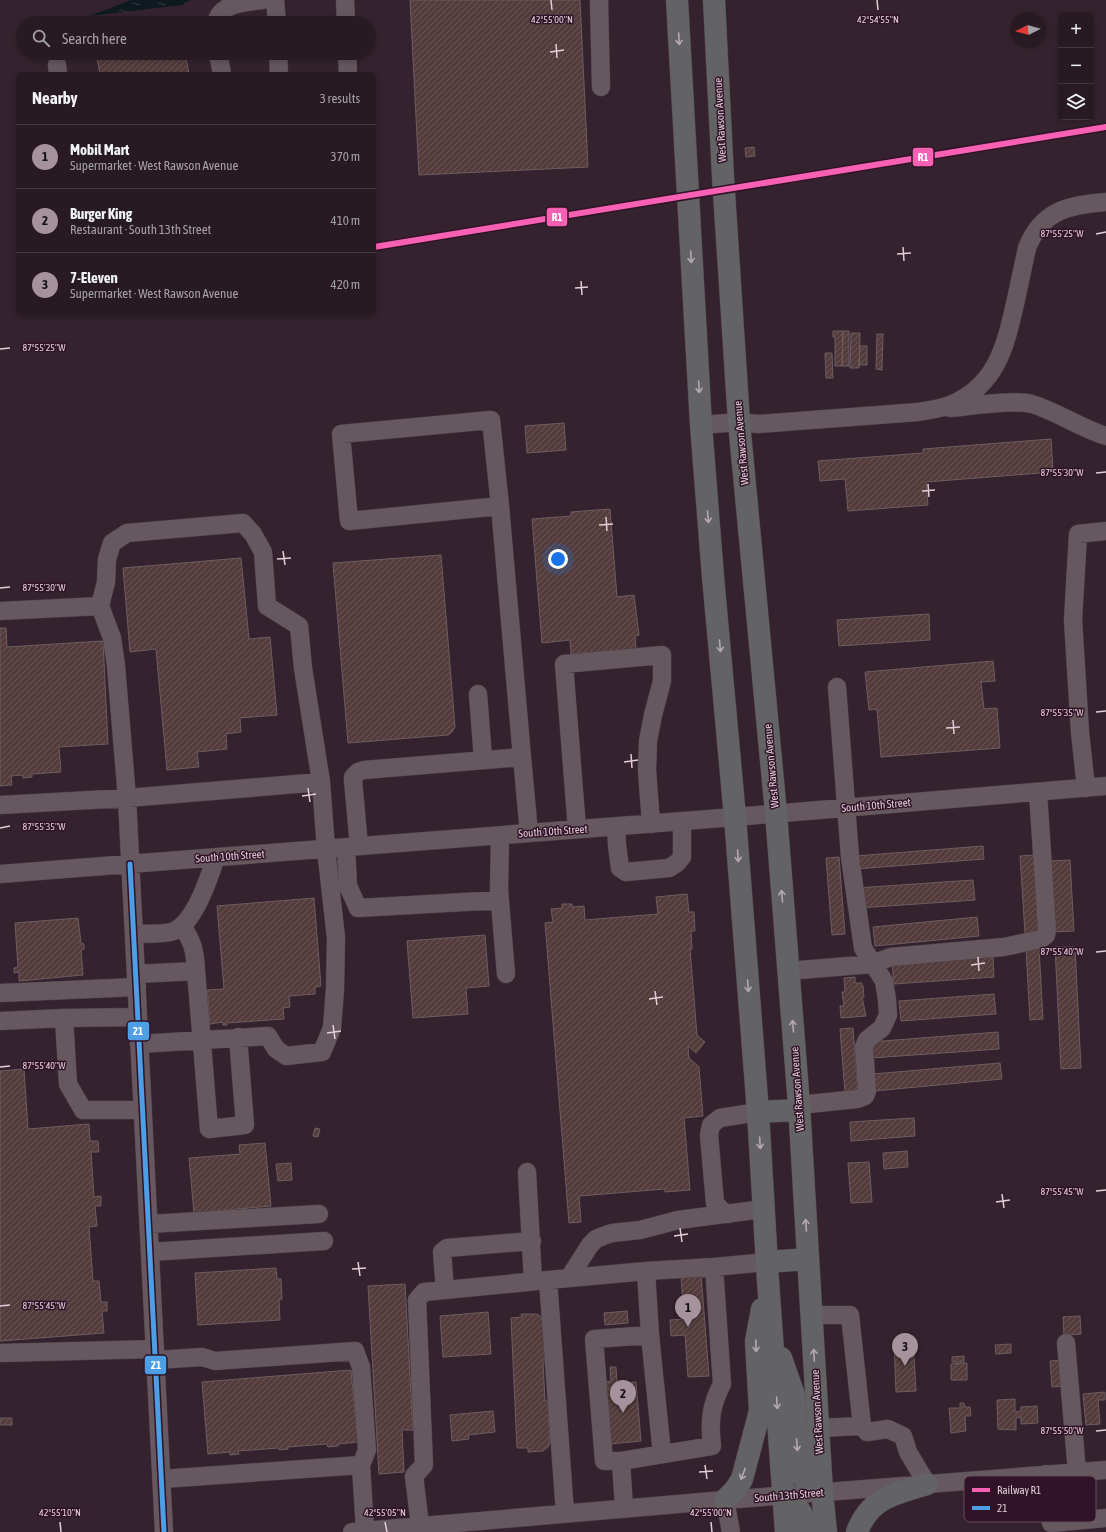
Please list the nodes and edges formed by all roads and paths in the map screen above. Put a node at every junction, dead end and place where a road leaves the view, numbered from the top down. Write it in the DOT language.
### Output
graph roads {
  1 [pos="262,0"];
  2 [pos="275,0"];
  3 [pos="345,0"];
  4 [pos="599,0"];
  5 [pos="677,0"];
  6 [pos="714,0"];
  7 [pos="219,16"];
  8 [pos="276,16"];
  9 [pos="346,16"];
  10 [pos="219,60"];
  11 [pos="278,60"];
  12 [pos="347,60"];
  13 [pos="222,72"];
  14 [pos="279,72"];
  15 [pos="348,72"];
  16 [pos="601,87"];
  17 [pos="1106,202"];
  18 [pos="936,409"];
  19 [pos="739,422"];
  20 [pos="701,425"];
  21 [pos="1106,436"];
  22 [pos="500,506"];
  23 [pos="1106,530"];
  24 [pos="100,606"];
  25 [pos="0,611"];
  26 [pos="837,687"];
  27 [pos="478,694"];
  28 [pos="522,757"];
  29 [pos="483,759"];
  30 [pos="320,782"];
  31 [pos="1106,786"];
  32 [pos="1086,788"];
  33 [pos="1038,792"];
  34 [pos="127,798"];
  35 [pos="0,805"];
  36 [pos="847,807"];
  37 [pos="776,813"];
  38 [pos="735,817"];
  39 [pos="682,821"];
  40 [pos="651,824"];
  41 [pos="616,826"];
  42 [pos="577,830"];
  43 [pos="529,833"];
  44 [pos="500,836"];
  45 [pos="352,847"];
  46 [pos="326,849"];
  47 [pos="216,857"];
  48 [pos="130,864"];
  49 [pos="0,874"];
  50 [pos="500,900"];
  51 [pos="182,926"];
  52 [pos="134,934"];
  53 [pos="872,964"];
  54 [pos="196,970"];
  55 [pos="788,971"];
  56 [pos="506,974"];
  57 [pos="136,981"];
  58 [pos="0,993"];
  59 [pos="138,1017"];
  60 [pos="64,1018"];
  61 [pos="0,1021"];
  62 [pos="238,1037"];
  63 [pos="201,1040"];
  64 [pos="140,1044"];
  65 [pos="799,1107"];
  66 [pos="143,1110"];
  67 [pos="758,1112"];
  68 [pos="527,1172"];
  69 [pos="764,1209"];
  70 [pos="319,1214"];
  71 [pos="729,1214"];
  72 [pos="149,1224"];
  73 [pos="532,1240"];
  74 [pos="324,1242"];
  75 [pos="150,1252"];
  76 [pos="808,1259"];
  77 [pos="714,1267"];
  78 [pos="646,1271"];
  79 [pos="767,1271"];
  80 [pos="569,1278"];
  81 [pos="541,1280"];
  82 [pos="445,1290"];
  83 [pos="812,1315"];
  84 [pos="650,1335"];
  85 [pos="772,1340"];
  86 [pos="1066,1343"];
  87 [pos="0,1353"];
  88 [pos="155,1355"];
  89 [pos="862,1426"];
  90 [pos="818,1428"];
  91 [pos="662,1454"];
  92 [pos="621,1461"];
  93 [pos="361,1465"];
  94 [pos="1106,1470"];
  95 [pos="1077,1472"];
  96 [pos="1046,1474"];
  97 [pos="1022,1476"];
  98 [pos="162,1479"];
  99 [pos="964,1481"];
  100 [pos="927,1484"];
  101 [pos="822,1492"];
  102 [pos="783,1495"];
  103 [pos="725,1500"];
  104 [pos="624,1508"];
  105 [pos="565,1513"];
  106 [pos="1106,1518"];
  107 [pos="1096,1519"];
  108 [pos="1051,1522"];
  109 [pos="1062,1522"];
  110 [pos="420,1525"];
  111 [pos="397,1530"];
  112 [pos="358,1531"];
  113 [pos="164,1532"];
  114 [pos="731,1532"];
  115 [pos="786,1532"];
  116 [pos="807,1532"];
  117 [pos="826,1532"];
  118 [pos="856,1532"];
  1 -- 7 [label="street"];
  2 -- 8 [label="street"];
  3 -- 9 [label="street"];
  4 -- 16 [label="street"];
  5 -- 20 [label="main road, one-way"];
  6 -- 19 [label="main road, West Rawson Avenue"];
  10 -- 13 [label="street"];
  11 -- 14 [label="street"];
  12 -- 15 [label="street"];
  17 -- 18 [label="street"];
  18 -- 19 [label="street"];
  18 -- 21 [label="street"];
  19 -- 20 [label="street"];
  19 -- 37 [label="main road, West Rawson Avenue"];
  20 -- 38 [label="main road, one-way"];
  22 -- 22 [label="street"];
  22 -- 28 [label="street"];
  23 -- 32 [label="street"];
  24 -- 25 [label="street"];
  24 -- 30 [label="street"];
  24 -- 34 [label="street"];
  26 -- 36 [label="street"];
  27 -- 29 [label="street"];
  28 -- 29 [label="street"];
  28 -- 43 [label="street"];
  29 -- 45 [label="street"];
  30 -- 34 [label="street"];
  30 -- 46 [label="street"];
  31 -- 32 [label="street, South 10th Street"];
  32 -- 33 [label="street, South 10th Street"];
  33 -- 36 [label="street, South 10th Street"];
  33 -- 53 [label="street"];
  34 -- 35 [label="street"];
  34 -- 48 [label="street"];
  36 -- 37 [label="street, South 10th Street"];
  36 -- 53 [label="street"];
  37 -- 38 [label="street, South 10th Street"];
  55 -- 37 [label="main road, West Rawson Avenue, one-way"];
  38 -- 39 [label="street, South 10th Street"];
  38 -- 67 [label="main road, one-way"];
  39 -- 40 [label="street, South 10th Street"];
  39 -- 41 [label="street"];
  40 -- 41 [label="street, South 10th Street"];
  40 -- 42 [label="street"];
  41 -- 42 [label="street, South 10th Street"];
  42 -- 43 [label="street, South 10th Street"];
  43 -- 44 [label="street, South 10th Street"];
  44 -- 45 [label="street, South 10th Street"];
  44 -- 50 [label="street"];
  45 -- 46 [label="street, South 10th Street"];
  45 -- 50 [label="street"];
  46 -- 47 [label="street, South 10th Street"];
  46 -- 62 [label="street"];
  47 -- 48 [label="street, South 10th Street"];
  47 -- 51 [label="street"];
  48 -- 49 [label="street, South 10th Street"];
  48 -- 52 [label="street"];
  50 -- 56 [label="street"];
  51 -- 52 [label="street"];
  51 -- 54 [label="street"];
  52 -- 57 [label="street"];
  53 -- 55 [label="street"];
  53 -- 65 [label="street"];
  54 -- 57 [label="street"];
  54 -- 63 [label="street"];
  65 -- 55 [label="main road, West Rawson Avenue, one-way"];
  57 -- 58 [label="street"];
  57 -- 59 [label="street"];
  59 -- 60 [label="street"];
  59 -- 64 [label="street"];
  60 -- 61 [label="street"];
  60 -- 66 [label="street"];
  62 -- 63 [label="street"];
  62 -- 63 [label="street"];
  63 -- 64 [label="street"];
  64 -- 66 [label="street"];
  65 -- 67 [label="main road"];
  76 -- 65 [label="main road, West Rawson Avenue, one-way"];
  66 -- 72 [label="street"];
  67 -- 69 [label="main road, one-way"];
  67 -- 71 [label="street"];
  68 -- 73 [label="street"];
  69 -- 71 [label="street"];
  69 -- 79 [label="main road"];
  70 -- 72 [label="street"];
  71 -- 80 [label="street"];
  72 -- 75 [label="street"];
  73 -- 81 [label="street"];
  73 -- 82 [label="street"];
  74 -- 75 [label="street"];
  75 -- 88 [label="street"];
  76 -- 79 [label="main road"];
  76 -- 83 [label="main road, West Rawson Avenue"];
  77 -- 78 [label="street"];
  77 -- 79 [label="street"];
  77 -- 91 [label="street"];
  78 -- 80 [label="street"];
  78 -- 84 [label="street"];
  79 -- 85 [label="main road"];
  79 -- 103 [label="main road, one-way"];
  80 -- 81 [label="street"];
  81 -- 82 [label="street"];
  81 -- 105 [label="street"];
  82 -- 110 [label="street"];
  83 -- 89 [label="street"];
  90 -- 83 [label="main road, West Rawson Avenue, one-way"];
  84 -- 91 [label="street"];
  84 -- 92 [label="street"];
  85 -- 101 [label="main road, one-way"];
  85 -- 102 [label="main road, one-way"];
  86 -- 95 [label="street"];
  87 -- 88 [label="street"];
  88 -- 93 [label="street"];
  88 -- 98 [label="street"];
  89 -- 90 [label="street"];
  89 -- 100 [label="street"];
  90 -- 101 [label="main road, West Rawson Avenue"];
  91 -- 92 [label="street"];
  92 -- 104 [label="street"];
  93 -- 98 [label="street"];
  93 -- 112 [label="street"];
  94 -- 95 [label="street, South 13th Street"];
  95 -- 96 [label="street, South 13th Street"];
  96 -- 97 [label="street, South 13th Street"];
  98 -- 113 [label="street"];
  99 -- 100 [label="street, South 13th Street"];
  100 -- 101 [label="street, South 13th Street"];
  100 -- 118 [label="main road"];
  101 -- 102 [label="street, South 13th Street"];
  101 -- 117 [label="main road, West Rawson Avenue"];
  102 -- 103 [label="street, South 13th Street"];
  102 -- 115 [label="main road"];
  102 -- 116 [label="main road"];
  103 -- 104 [label="street, South 13th Street"];
  103 -- 114 [label="street"];
  104 -- 105 [label="street, South 13th Street"];
  105 -- 110 [label="street, South 13th Street"];
  106 -- 107 [label="street"];
  108 -- 109 [label="street"];
  110 -- 111 [label="street, South 13th Street"];
  111 -- 112 [label="street, South 13th Street"];
}
